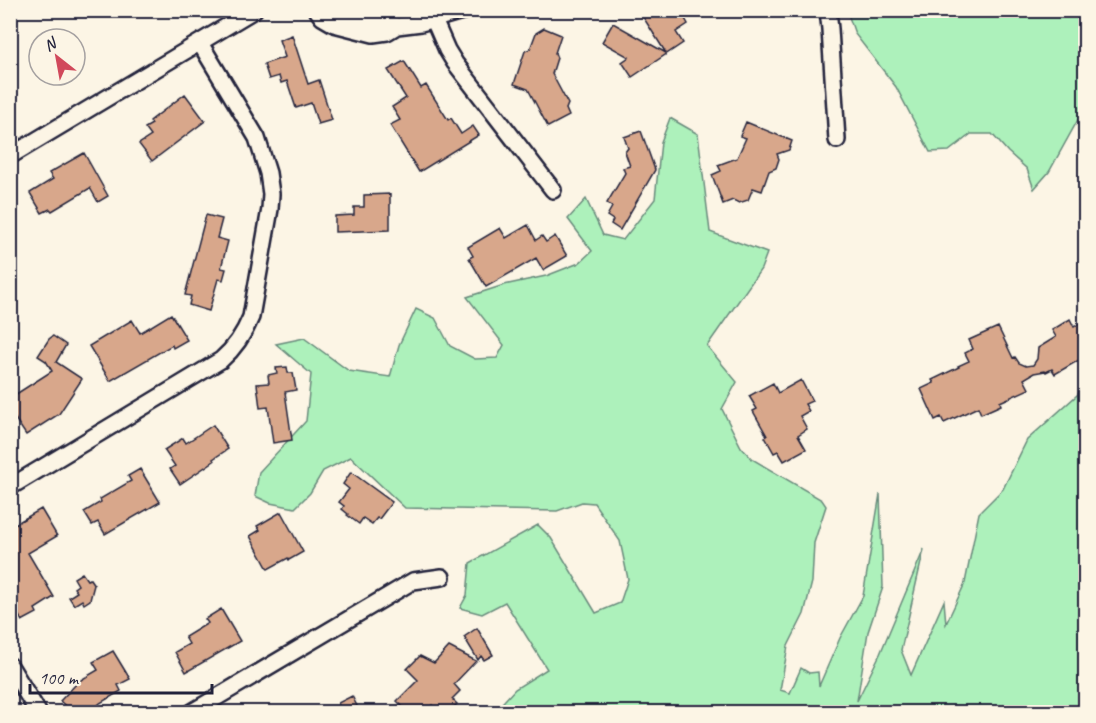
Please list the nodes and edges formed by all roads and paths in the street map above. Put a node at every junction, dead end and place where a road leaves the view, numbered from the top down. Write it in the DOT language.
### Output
graph roads {
  1 [pos="254,10"];
  2 [pos="317,10"];
  3 [pos="339,10"];
  4 [pos="466,10"];
  5 [pos="828,10"];
  6 [pos="434,20"];
  7 [pos="397,26"];
  8 [pos="200,43"];
  9 [pos="837,140"];
  10 [pos="10,156"];
  11 [pos="553,190"];
  12 [pos="10,487"];
  13 [pos="442,577"];
  14 [pos="10,666"];
  15 [pos="38,712"];
  16 [pos="192,712"];
  1 -- 8 [label="street"];
  2 -- 7 [label="street"];
  3 -- 7 [label="street"];
  4 -- 6 [label="street"];
  5 -- 9 [label="street"];
  6 -- 7 [label="street"];
  6 -- 11 [label="street"];
  8 -- 10 [label="street"];
  8 -- 12 [label="street"];
  13 -- 16 [label="street"];
  14 -- 15 [label="street"];
}
